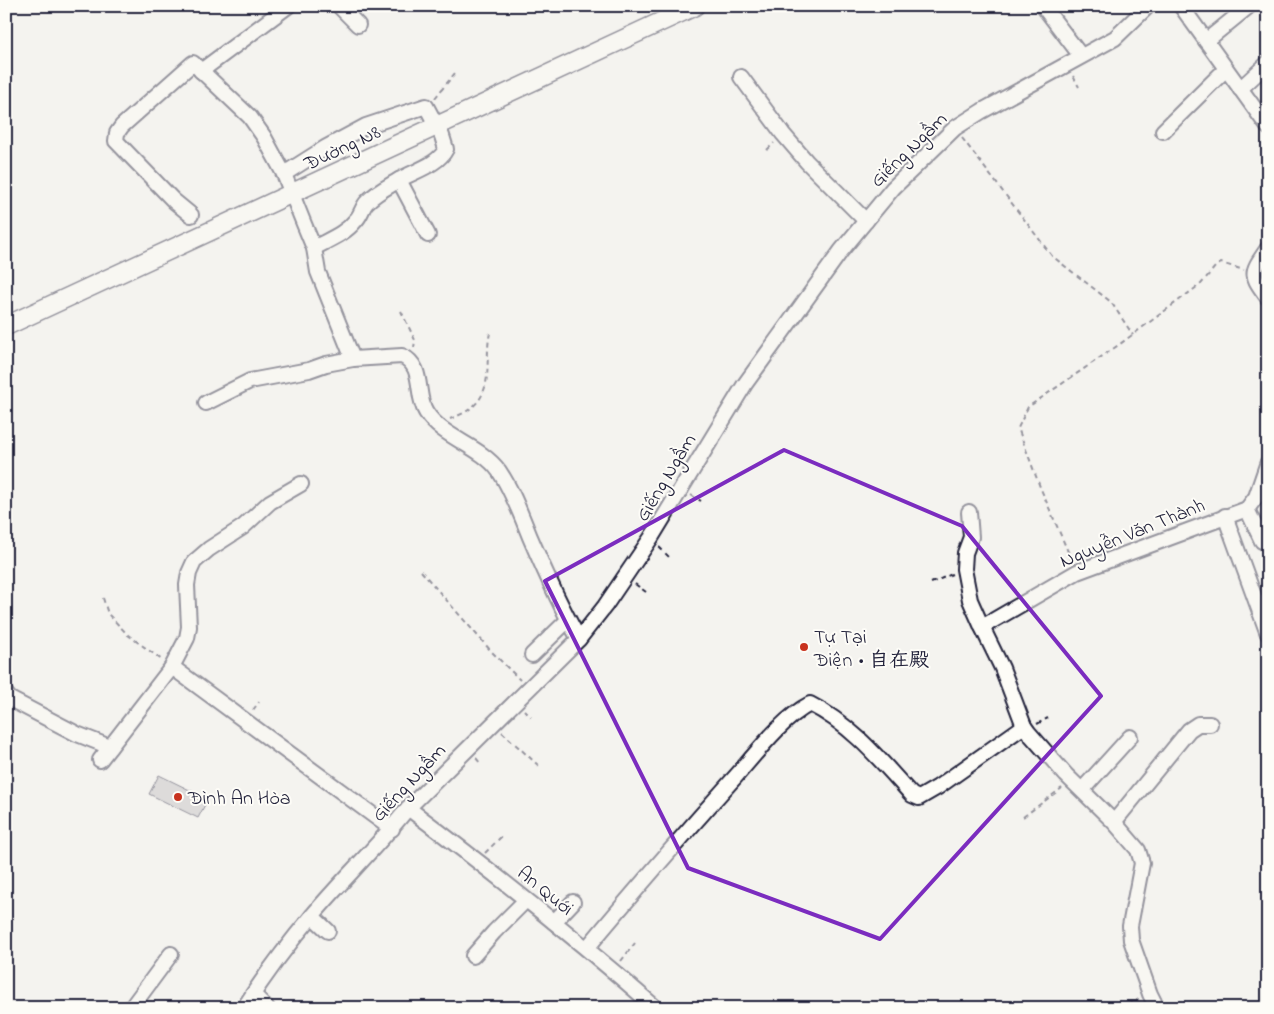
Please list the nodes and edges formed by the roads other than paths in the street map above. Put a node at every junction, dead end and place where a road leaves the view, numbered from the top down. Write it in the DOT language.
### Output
graph roads {
  1 [pos="288,6"];
  2 [pos="340,6"];
  3 [pos="695,6"];
  4 [pos="1042,6"];
  5 [pos="1148,6"];
  6 [pos="1181,6"];
  7 [pos="1249,6"];
  8 [pos="358,25"];
  9 [pos="1206,41"];
  10 [pos="1082,56"];
  11 [pos="1268,63"];
  12 [pos="1226,70"];
  13 [pos="201,71"];
  14 [pos="741,77"];
  15 [pos="1240,89"];
  16 [pos="437,126"];
  17 [pos="1268,127"];
  18 [pos="1163,131"];
  19 [pos="284,174"];
  20 [pos="399,180"];
  21 [pos="292,194"];
  22 [pos="191,215"];
  23 [pos="866,221"];
  24 [pos="428,235"];
  25 [pos="314,248"];
  26 [pos="1267,250"];
  27 [pos="1268,298"];
  28 [pos="6,326"];
  29 [pos="353,359"];
  30 [pos="206,403"];
  31 [pos="1268,462"];
  32 [pos="300,484"];
  33 [pos="1247,509"];
  34 [pos="969,512"];
  35 [pos="1226,516"];
  36 [pos="1262,541"];
  37 [pos="568,620"];
  38 [pos="982,628"];
  39 [pos="1268,634"];
  40 [pos="579,640"];
  41 [pos="532,655"];
  42 [pos="172,667"];
  43 [pos="6,694"];
  44 [pos="1210,724"];
  45 [pos="1024,726"];
  46 [pos="1130,737"];
  47 [pos="110,747"];
  48 [pos="100,760"];
  49 [pos="1082,790"];
  50 [pos="408,808"];
  51 [pos="1114,822"];
  52 [pos="392,829"];
  53 [pos="526,900"];
  54 [pos="573,902"];
  55 [pos="312,916"];
  56 [pos="554,922"];
  57 [pos="328,931"];
  58 [pos="587,948"];
  59 [pos="172,954"];
  60 [pos="473,956"];
  61 [pos="253,994"];
  62 [pos="652,1006"];
  63 [pos="131,1008"];
  64 [pos="244,1008"];
  65 [pos="267,1008"];
  66 [pos="1157,1008"];
  1 -- 13 [label="street"];
  2 -- 8 [label="street"];
  3 -- 16 [label="main road, Đường N8"];
  4 -- 10 [label="street"];
  5 -- 10 [label="street, Giếng Ngầm"];
  6 -- 9 [label="street"];
  7 -- 9 [label="street"];
  9 -- 12 [label="street"];
  10 -- 23 [label="street, Giếng Ngầm"];
  11 -- 15 [label="street"];
  12 -- 15 [label="street"];
  12 -- 18 [label="street"];
  13 -- 19 [label="street"];
  13 -- 22 [label="street"];
  14 -- 23 [label="street"];
  15 -- 17 [label="street"];
  16 -- 19 [label="street"];
  16 -- 20 [label="street"];
  16 -- 21 [label="main road, Đường N8"];
  19 -- 21 [label="street"];
  20 -- 24 [label="street"];
  20 -- 25 [label="street"];
  21 -- 25 [label="street"];
  21 -- 28 [label="main road, Đường N8"];
  23 -- 40 [label="street, Giếng Ngầm"];
  25 -- 29 [label="street"];
  26 -- 27 [label="street"];
  29 -- 30 [label="street"];
  29 -- 37 [label="street"];
  31 -- 33 [label="street"];
  32 -- 42 [label="street"];
  33 -- 35 [label="street, Nguyễn Văn Thành"];
  33 -- 36 [label="street"];
  34 -- 38 [label="street"];
  35 -- 38 [label="street, Nguyễn Văn Thành"];
  35 -- 39 [label="street"];
  37 -- 40 [label="street"];
  37 -- 41 [label="street"];
  38 -- 45 [label="street"];
  40 -- 50 [label="street, Giếng Ngầm"];
  42 -- 47 [label="street"];
  42 -- 52 [label="street"];
  43 -- 47 [label="street"];
  44 -- 51 [label="street"];
  45 -- 49 [label="street"];
  45 -- 58 [label="street"];
  46 -- 49 [label="street"];
  47 -- 48 [label="street"];
  49 -- 51 [label="street"];
  50 -- 52 [label="street, Giếng Ngầm"];
  50 -- 53 [label="street, An Quới"];
  51 -- 66 [label="street"];
  52 -- 55 [label="street, Giếng Ngầm"];
  53 -- 56 [label="street, An Quới"];
  53 -- 60 [label="street"];
  54 -- 56 [label="street"];
  55 -- 57 [label="street"];
  55 -- 61 [label="street, Giếng Ngầm"];
  56 -- 58 [label="street, An Quới"];
  58 -- 62 [label="street, An Quới"];
  59 -- 63 [label="street"];
  61 -- 64 [label="street, Giếng Ngầm"];
  61 -- 65 [label="street"];
}
